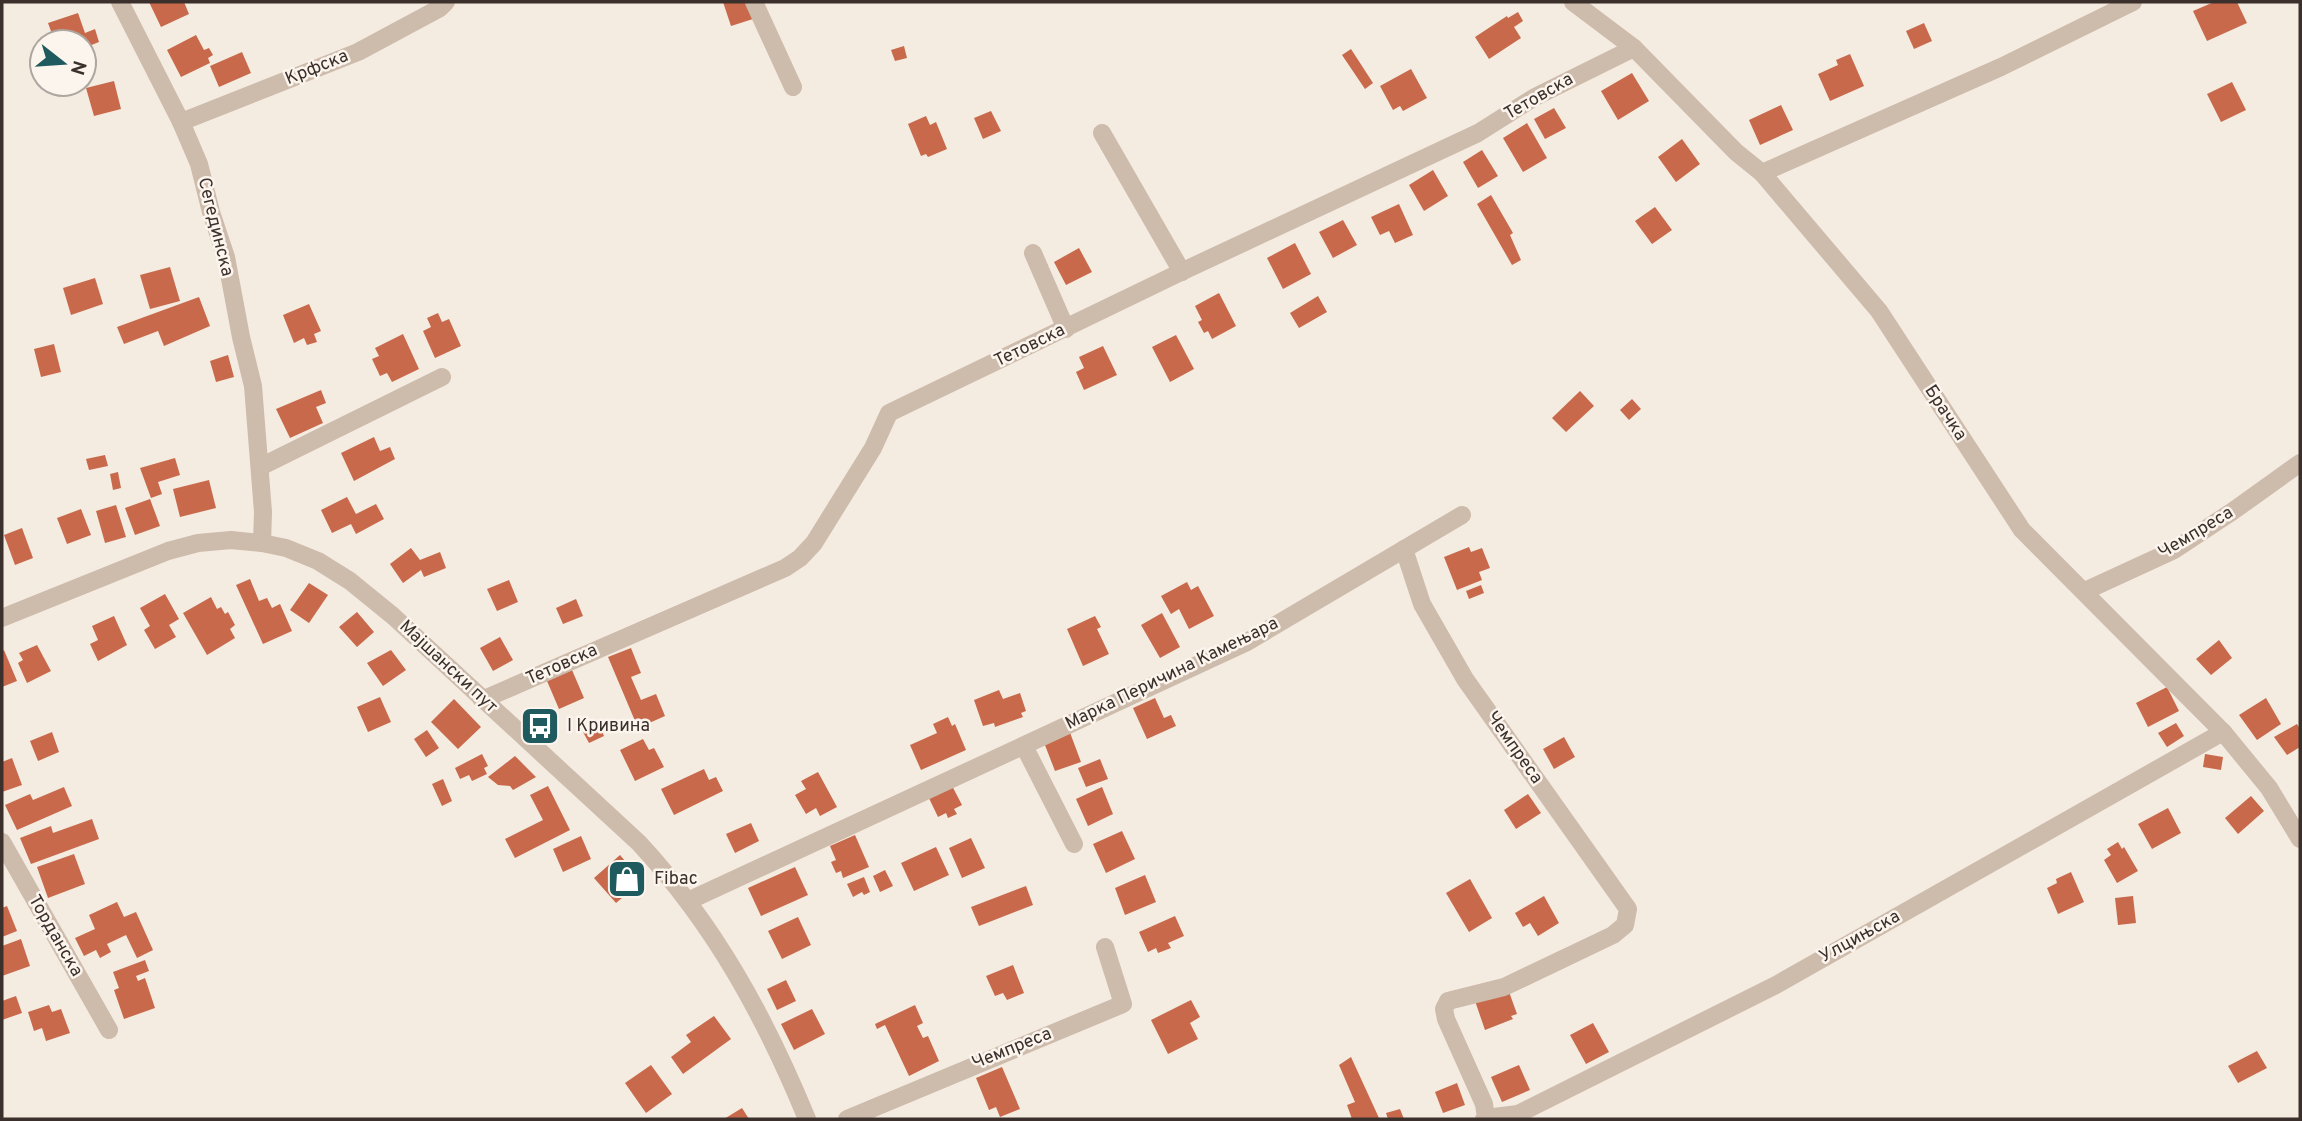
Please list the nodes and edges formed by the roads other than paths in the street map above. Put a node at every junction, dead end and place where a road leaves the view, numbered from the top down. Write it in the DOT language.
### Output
graph roads {
  1 [pos="120,2"];
  2 [pos="446,2"];
  3 [pos="754,2"];
  4 [pos="1573,2"];
  5 [pos="2133,2"];
  6 [pos="1634,48"];
  7 [pos="793,87"];
  8 [pos="181,122"];
  9 [pos="1102,133"];
  10 [pos="1762,173"];
  11 [pos="1033,253"];
  12 [pos="1182,272"];
  13 [pos="1066,329"];
  14 [pos="442,377"];
  15 [pos="2300,463"];
  16 [pos="260,467"];
  17 [pos="1462,515"];
  18 [pos="262,542"];
  19 [pos="1404,549"];
  20 [pos="2085,591"];
  21 [pos="2,618"];
  22 [pos="482,700"];
  23 [pos="2223,732"];
  24 [pos="1024,746"];
  25 [pos="2300,839"];
  26 [pos="2,842"];
  27 [pos="1074,844"];
  28 [pos="688,901"];
  29 [pos="1613,935"];
  30 [pos="1105,947"];
  31 [pos="109,1030"];
  32 [pos="807,1119"];
  33 [pos="847,1119"];
  34 [pos="1485,1119"];
  1 -- 8 [label="street, Сегединска"];
  2 -- 8 [label="street, Крфска"];
  3 -- 7 [label="street"];
  4 -- 6 [label="street, Брачка"];
  5 -- 10 [label="street"];
  6 -- 10 [label="street, Брачка"];
  6 -- 12 [label="street, Тетовска"];
  8 -- 16 [label="street, Сегединска"];
  9 -- 12 [label="street"];
  10 -- 20 [label="street, Брачка"];
  11 -- 13 [label="street"];
  12 -- 13 [label="street, Тетовска"];
  13 -- 22 [label="street, Тетовска"];
  14 -- 16 [label="street"];
  15 -- 20 [label="street, Чемпреса"];
  16 -- 18 [label="street, Сегединска"];
  17 -- 19 [label="street, Марка Перичина Камењара"];
  18 -- 21 [label="street, Мајшански пут"];
  18 -- 22 [label="street, Мајшански пут"];
  19 -- 24 [label="street, Марка Перичина Камењара"];
  19 -- 29 [label="street, Чемпреса"];
  20 -- 23 [label="street, Брачка"];
  22 -- 28 [label="street, Мајшански пут"];
  23 -- 25 [label="street, Брачка"];
  23 -- 34 [label="street, Улцињска"];
  24 -- 27 [label="street"];
  24 -- 28 [label="street, Марка Перичина Камењара"];
  26 -- 31 [label="street, Торданска"];
  28 -- 32 [label="street, Мајшански пут"];
  29 -- 34 [label="street, Улцињска"];
  30 -- 33 [label="street, Чемпреса"];
}
